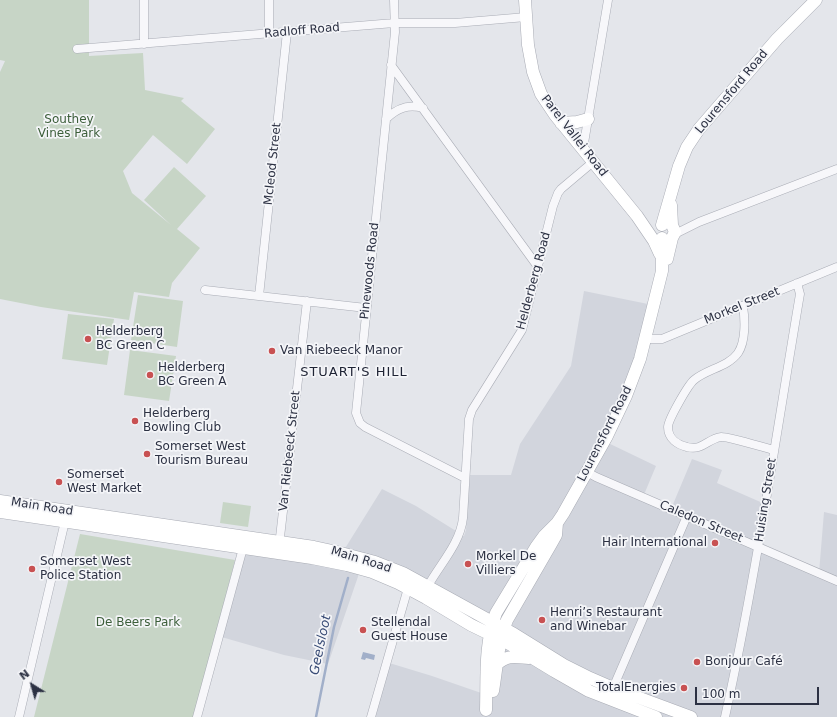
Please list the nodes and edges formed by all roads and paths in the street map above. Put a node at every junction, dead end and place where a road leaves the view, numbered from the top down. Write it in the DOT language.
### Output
graph roads {
  1 [pos="144,0"];
  2 [pos="269,0"];
  3 [pos="394,0"];
  4 [pos="525,0"];
  5 [pos="608,0"];
  6 [pos="816,0"];
  7 [pos="526,17"];
  8 [pos="394,23"];
  9 [pos="287,32"];
  10 [pos="269,34"];
  11 [pos="144,44"];
  12 [pos="78,49"];
  13 [pos="391,65"];
  14 [pos="423,108"];
  15 [pos="386,119"];
  16 [pos="588,119"];
  17 [pos="561,123"];
  18 [pos="583,149"];
  19 [pos="593,162"];
  20 [pos="837,169"];
  21 [pos="636,216"];
  22 [pos="646,230"];
  23 [pos="667,231"];
  24 [pos="662,266"];
  25 [pos="538,267"];
  26 [pos="837,267"];
  27 [pos="797,283"];
  28 [pos="205,290"];
  29 [pos="259,296"];
  30 [pos="307,301"];
  31 [pos="743,306"];
  32 [pos="366,308"];
  33 [pos="645,339"];
  34 [pos="774,450"];
  35 [pos="587,472"];
  36 [pos="465,478"];
  37 [pos="0,500"];
  38 [pos="0,512"];
  39 [pos="66,516"];
  40 [pos="687,516"];
  41 [pos="279,547"];
  42 [pos="758,547"];
  43 [pos="243,548"];
  44 [pos="837,581"];
  45 [pos="428,586"];
  46 [pos="408,588"];
  47 [pos="496,631"];
  48 [pos="535,659"];
  49 [pos="496,665"];
  50 [pos="613,688"];
  51 [pos="633,707"];
  52 [pos="485,713"];
  53 [pos="19,717"];
  54 [pos="198,717"];
  55 [pos="371,717"];
  56 [pos="656,717"];
  57 [pos="691,717"];
  58 [pos="726,717"];
  1 -- 11 [label="street"];
  2 -- 10 [label="street"];
  3 -- 8 [label="street, Pinewoods Road"];
  4 -- 7 [label="main road, Parel Vallei Road"];
  5 -- 16 [label="street"];
  6 -- 23 [label="main road, Lourensford Road"];
  7 -- 8 [label="street, Radloff Road"];
  7 -- 17 [label="main road, Parel Vallei Road"];
  8 -- 9 [label="street, Radloff Road"];
  8 -- 13 [label="street, Pinewoods Road"];
  9 -- 10 [label="street, Radloff Road"];
  9 -- 29 [label="street, Mcleod Street"];
  10 -- 11 [label="street, Radloff Road"];
  11 -- 12 [label="street, Radloff Road"];
  13 -- 14 [label="street"];
  13 -- 15 [label="street, Pinewoods Road"];
  14 -- 15 [label="street"];
  14 -- 25 [label="street"];
  15 -- 32 [label="street, Pinewoods Road"];
  16 -- 17 [label="main road"];
  16 -- 18 [label="street"];
  17 -- 18 [label="main road, Parel Vallei Road"];
  18 -- 19 [label="main road, Parel Vallei Road"];
  19 -- 21 [label="main road, Parel Vallei Road"];
  19 -- 25 [label="street, Helderberg Road"];
  20 -- 23 [label="street"];
  21 -- 22 [label="main road, Parel Vallei Road"];
  21 -- 23 [label="main road, Parel Vallei Road"];
  22 -- 23 [label="main road"];
  22 -- 24 [label="main road, Parel Vallei Road"];
  23 -- 24 [label="main road, Lourensford Road"];
  24 -- 33 [label="main road, Lourensford Road"];
  25 -- 36 [label="street, Helderberg Road"];
  26 -- 27 [label="street, Morkel Street"];
  27 -- 31 [label="street, Morkel Street"];
  27 -- 34 [label="street, Huising Street"];
  28 -- 29 [label="street"];
  29 -- 30 [label="street"];
  30 -- 32 [label="street"];
  30 -- 41 [label="street, Van Riebeeck Street"];
  31 -- 33 [label="street, Morkel Street"];
  31 -- 34 [label="street"];
  32 -- 36 [label="street, Pinewoods Road"];
  33 -- 35 [label="main road, Lourensford Road"];
  34 -- 42 [label="street, Huising Street"];
  35 -- 40 [label="street, Caledon Street"];
  35 -- 47 [label="main road, Lourensford Road"];
  36 -- 45 [label="street, Helderberg Road"];
  37 -- 39 [label="main road, Main Road"];
  38 -- 39 [label="main road, Main Road"];
  39 -- 41 [label="main road, Main Road"];
  39 -- 43 [label="main road, Main Road"];
  39 -- 53 [label="street"];
  40 -- 42 [label="street, Caledon Street"];
  40 -- 50 [label="street"];
  41 -- 43 [label="main road, Main Road"];
  41 -- 45 [label="main road, Main Road"];
  41 -- 46 [label="main road, Main Road"];
  42 -- 44 [label="street, Caledon Street"];
  42 -- 58 [label="street, Huising Street"];
  43 -- 54 [label="street"];
  45 -- 47 [label="main road, Main Road"];
  46 -- 47 [label="main road, Main Road"];
  46 -- 55 [label="street"];
  47 -- 48 [label="main road, Main Road"];
  47 -- 49 [label="main road"];
  47 -- 50 [label="main road, Main Road"];
  47 -- 52 [label="main road"];
  48 -- 49 [label="main road"];
  48 -- 51 [label="main road, Main Road"];
  49 -- 52 [label="main road"];
  50 -- 51 [label="main road, Main Road"];
  51 -- 56 [label="main road, Main Road"];
  51 -- 57 [label="main road, Main Road"];
}
